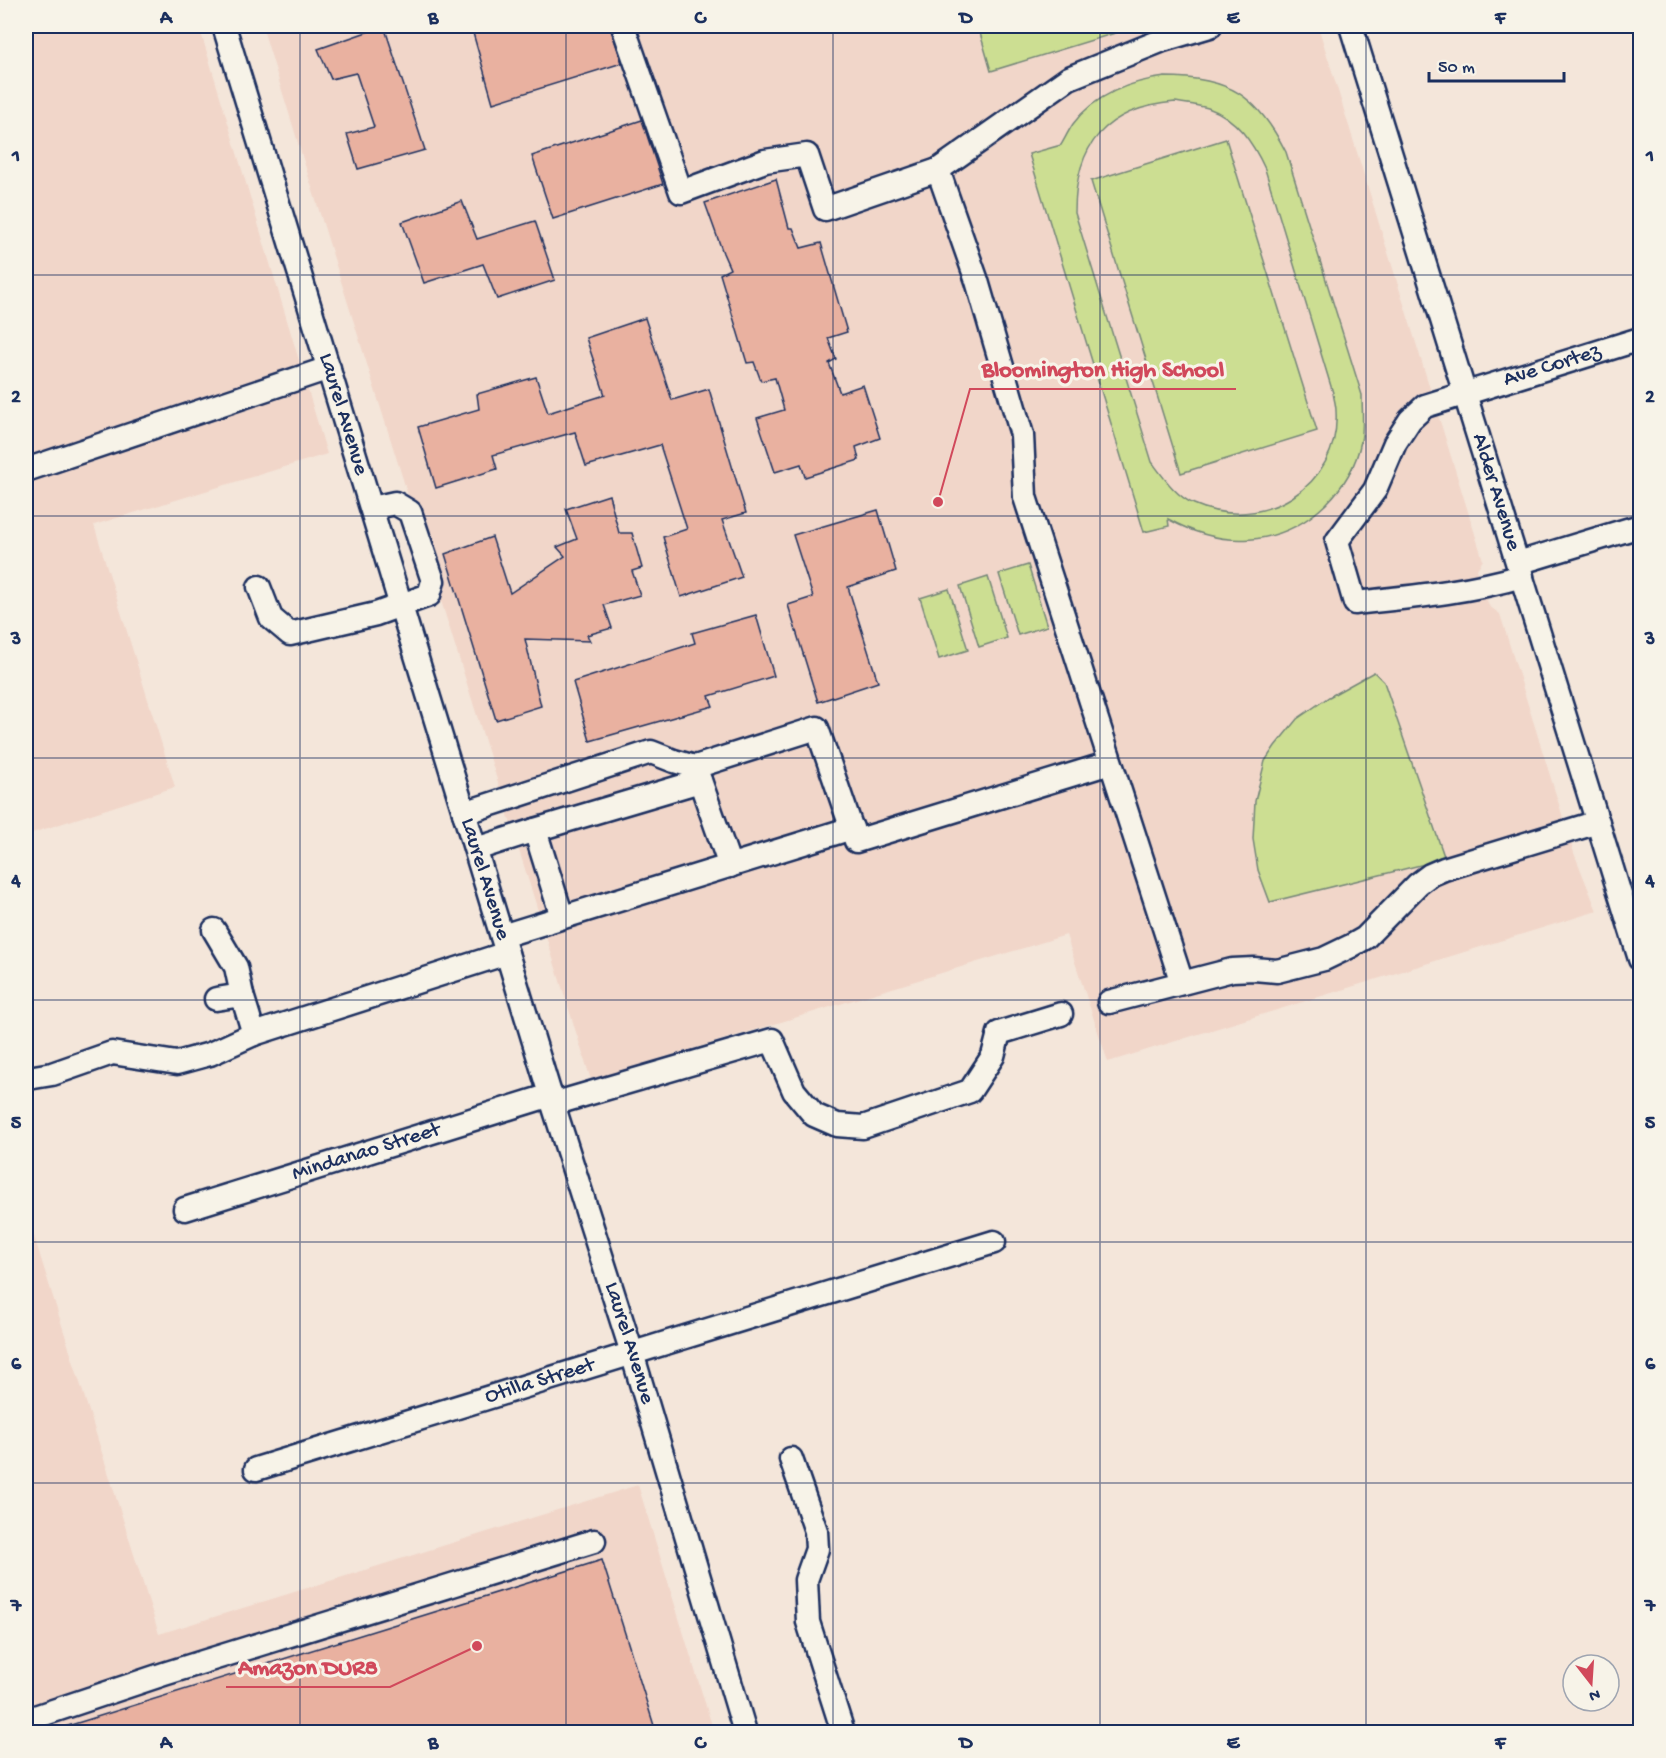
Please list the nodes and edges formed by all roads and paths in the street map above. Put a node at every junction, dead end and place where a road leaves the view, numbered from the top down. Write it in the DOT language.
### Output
graph roads {
  1 [pos="224,26"];
  2 [pos="623,26"];
  3 [pos="1210,26"];
  4 [pos="1351,26"];
  5 [pos="938,170"];
  6 [pos="1641,339"];
  7 [pos="328,368"];
  8 [pos="1464,393"];
  9 [pos="26,470"];
  10 [pos="372,508"];
  11 [pos="1641,526"];
  12 [pos="1520,569"];
  13 [pos="259,587"];
  14 [pos="401,605"];
  15 [pos="1110,763"];
  16 [pos="698,774"];
  17 [pos="464,813"];
  18 [pos="1598,822"];
  19 [pos="852,828"];
  20 [pos="535,830"];
  21 [pos="476,849"];
  22 [pos="730,866"];
  23 [pos="1632,903"];
  24 [pos="562,917"];
  25 [pos="214,930"];
  26 [pos="505,944"];
  27 [pos="1641,959"];
  28 [pos="1182,983"];
  29 [pos="242,995"];
  30 [pos="216,999"];
  31 [pos="1109,1002"];
  32 [pos="1061,1014"];
  33 [pos="254,1034"];
  34 [pos="34,1077"];
  35 [pos="552,1100"];
  36 [pos="185,1209"];
  37 [pos="994,1242"];
  38 [pos="632,1353"];
  39 [pos="791,1460"];
  40 [pos="256,1469"];
  41 [pos="594,1541"];
  42 [pos="26,1720"];
  43 [pos="745,1732"];
  44 [pos="843,1732"];
  1 -- 7 [label="street, Laurel Avenue"];
  2 -- 5 [label="street"];
  3 -- 5 [label="street"];
  4 -- 8 [label="street, Alder Avenue"];
  5 -- 15 [label="street"];
  6 -- 8 [label="street, Ave Cortez"];
  7 -- 9 [label="street"];
  7 -- 10 [label="street, Laurel Avenue"];
  8 -- 12 [label="street, Alder Avenue"];
  8 -- 12 [label="street, Ave Cortez"];
  10 -- 14 [label="street, Laurel Avenue"];
  10 -- 14 [label="street"];
  11 -- 12 [label="street"];
  12 -- 18 [label="street, Alder Avenue"];
  13 -- 14 [label="street"];
  14 -- 17 [label="street, Laurel Avenue"];
  15 -- 19 [label="street"];
  15 -- 28 [label="street"];
  16 -- 17 [label="street"];
  16 -- 19 [label="street"];
  16 -- 20 [label="street"];
  16 -- 22 [label="street"];
  17 -- 21 [label="street, Laurel Avenue"];
  18 -- 23 [label="street, Alder Avenue"];
  18 -- 28 [label="street"];
  19 -- 22 [label="street"];
  20 -- 21 [label="street"];
  20 -- 24 [label="street"];
  21 -- 26 [label="street, Laurel Avenue"];
  22 -- 24 [label="street"];
  23 -- 27 [label="street, Alder Avenue"];
  24 -- 26 [label="street"];
  25 -- 29 [label="street"];
  26 -- 33 [label="street"];
  26 -- 35 [label="street, Laurel Avenue"];
  28 -- 31 [label="street"];
  29 -- 30 [label="street"];
  29 -- 33 [label="street"];
  32 -- 35 [label="street, Mindanao Street"];
  33 -- 34 [label="street"];
  35 -- 36 [label="street, Mindanao Street"];
  35 -- 38 [label="street, Laurel Avenue"];
  37 -- 38 [label="street, Otilla Street"];
  38 -- 40 [label="street, Otilla Street"];
  38 -- 43 [label="street, Laurel Avenue"];
  39 -- 44 [label="street"];
  41 -- 42 [label="street"];
}
